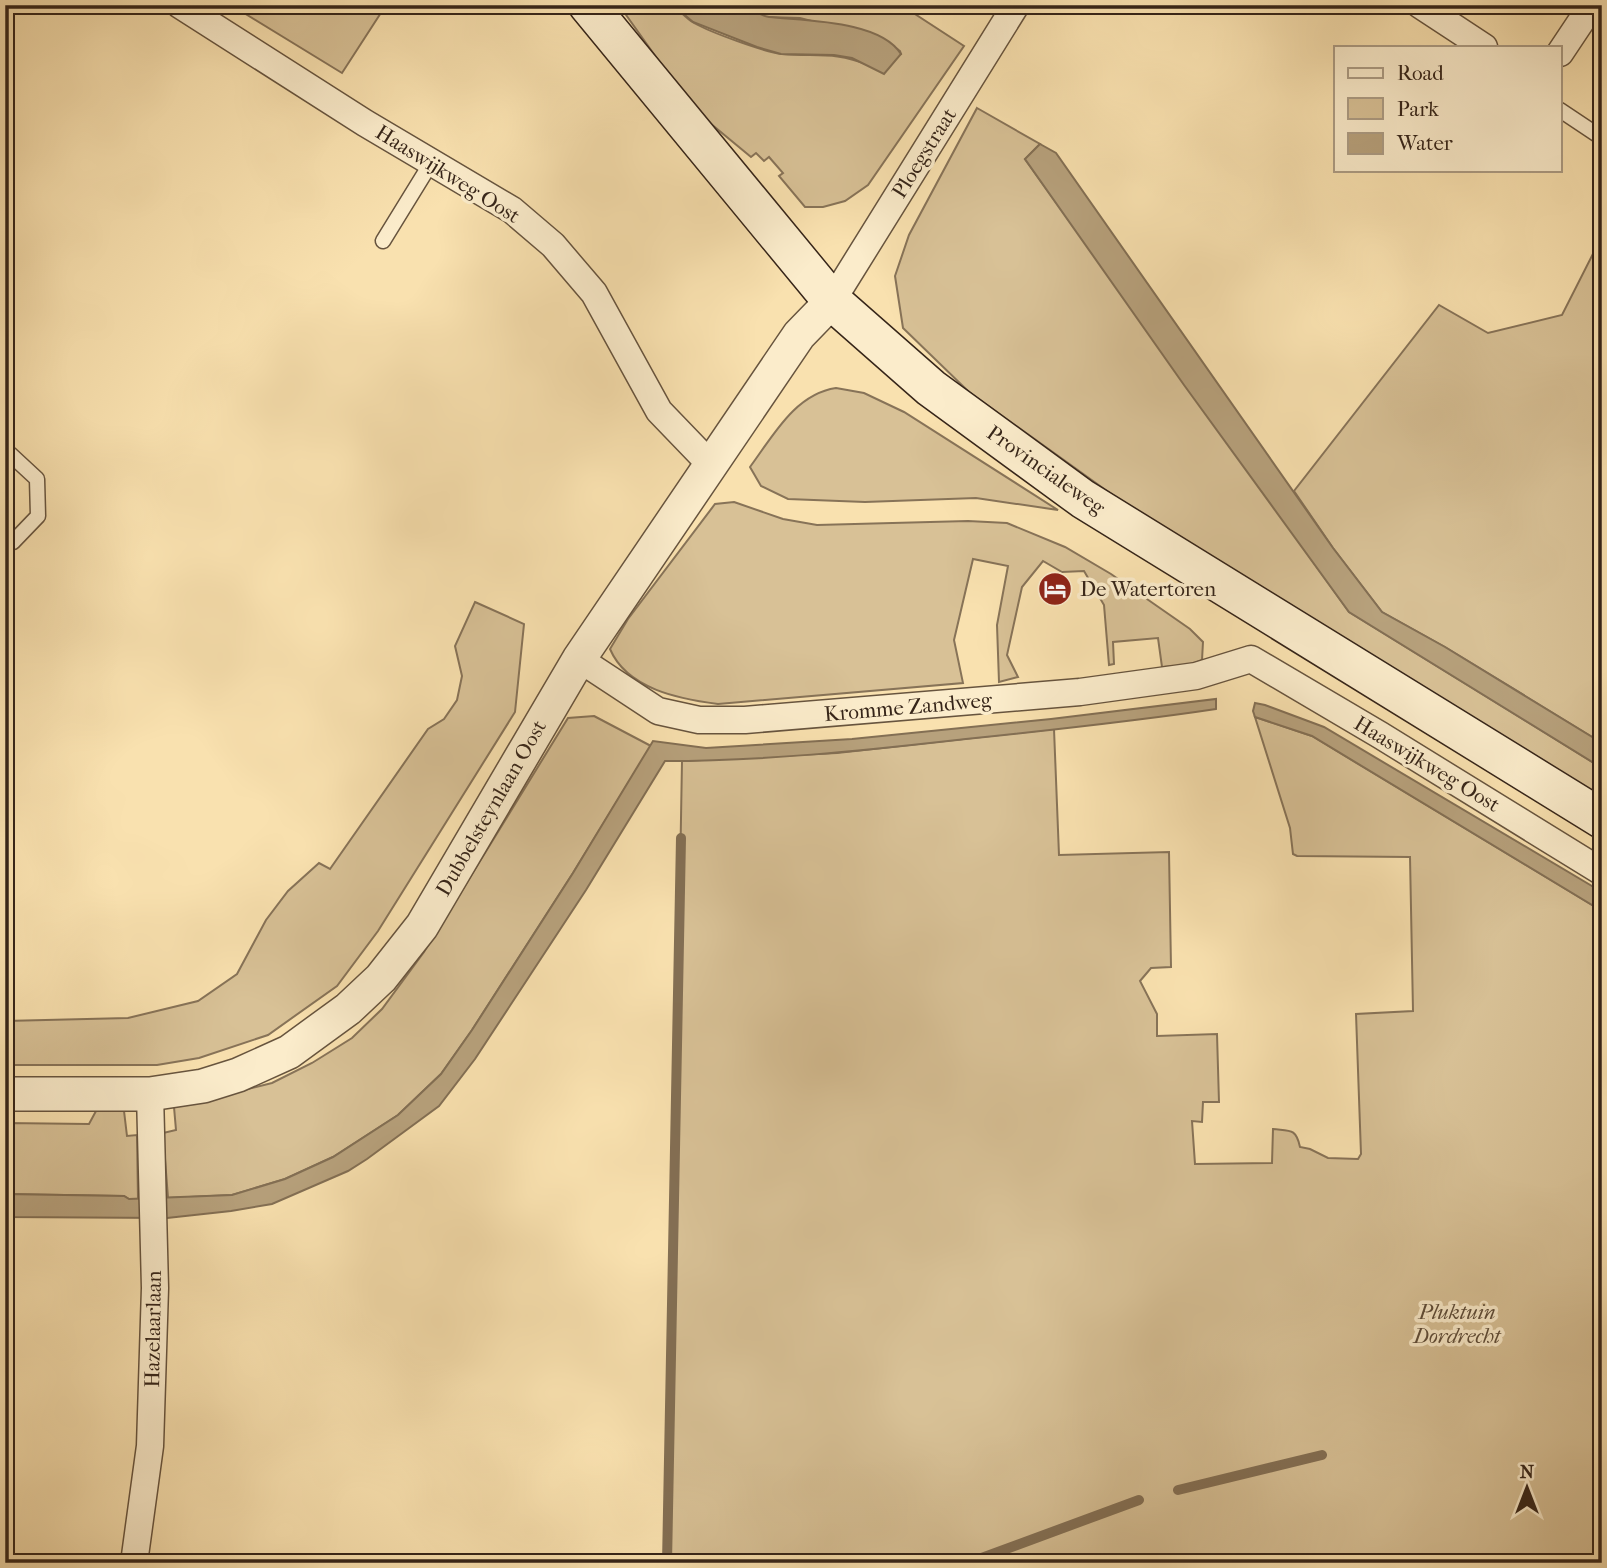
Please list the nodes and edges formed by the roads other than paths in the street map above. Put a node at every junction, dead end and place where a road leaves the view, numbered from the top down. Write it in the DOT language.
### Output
graph roads {
  1 [pos="180,5"];
  2 [pos="588,5"];
  3 [pos="1016,5"];
  4 [pos="1420,5"];
  5 [pos="1592,5"];
  6 [pos="1482,46"];
  7 [pos="1562,50"];
  8 [pos="1562,111"];
  9 [pos="1602,138"];
  10 [pos="431,163"];
  11 [pos="383,241"];
  12 [pos="832,301"];
  13 [pos="5,454"];
  14 [pos="711,465"];
  15 [pos="5,543"];
  16 [pos="579,659"];
  17 [pos="1251,659"];
  18 [pos="1602,819"];
  19 [pos="1602,872"];
  20 [pos="5,1094"];
  21 [pos="150,1094"];
  22 [pos="134,1563"];
  1 -- 10 [label="street, Haaswijkweg Oost"];
  2 -- 12 [label="main road, Provincialeweg"];
  3 -- 12 [label="street, Ploegstraat"];
  4 -- 6 [label="street"];
  5 -- 7 [label="street"];
  8 -- 9 [label="lane"];
  10 -- 11 [label="lane"];
  10 -- 14 [label="street, Haaswijkweg Oost"];
  12 -- 14 [label="street, Dubbelsteynlaan Oost"];
  12 -- 18 [label="main road, Provincialeweg"];
  13 -- 15 [label="lane"];
  14 -- 16 [label="street, Dubbelsteynlaan Oost"];
  16 -- 17 [label="street, Kromme Zandweg"];
  16 -- 21 [label="street, Dubbelsteynlaan Oost"];
  17 -- 19 [label="street, Haaswijkweg Oost"];
  20 -- 21 [label="street, Dubbelsteynlaan Oost"];
  21 -- 22 [label="street, Hazelaarlaan"];
}
